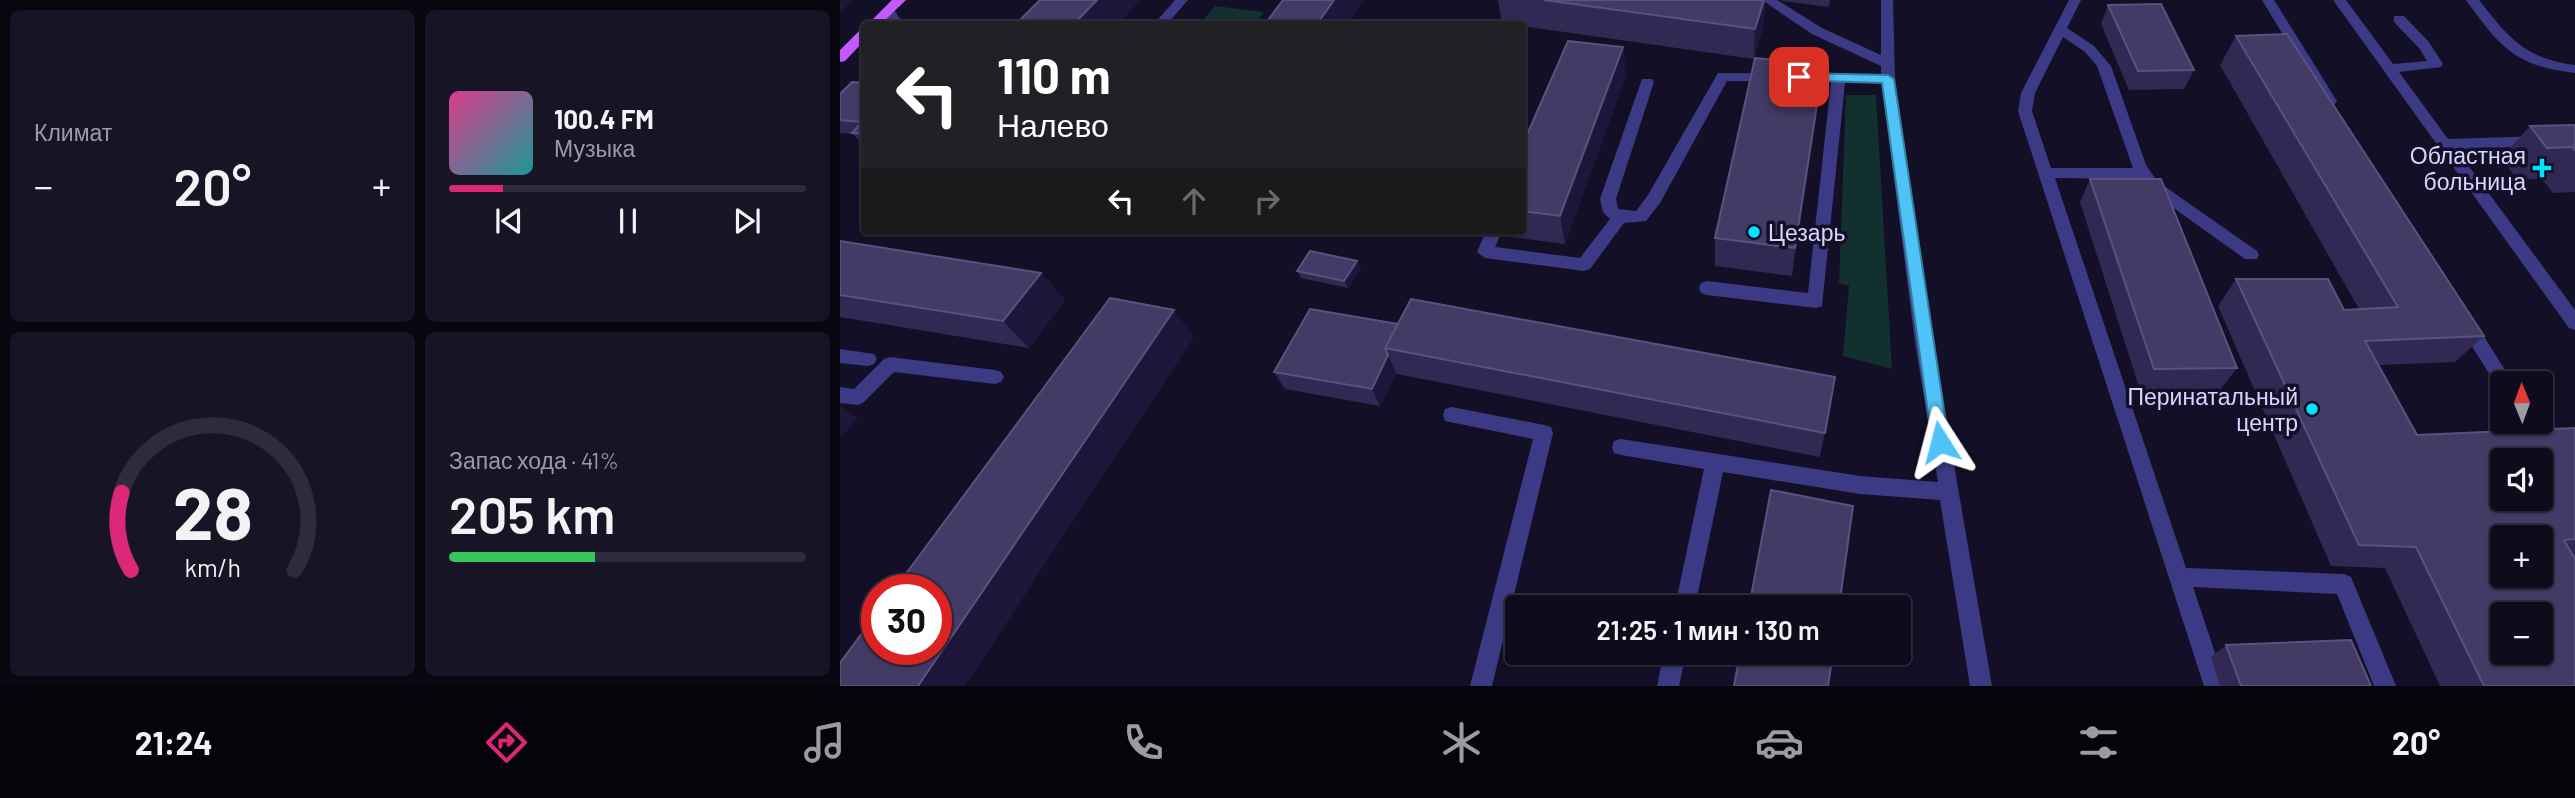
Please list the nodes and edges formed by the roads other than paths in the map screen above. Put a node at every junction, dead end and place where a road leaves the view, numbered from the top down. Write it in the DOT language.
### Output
graph roads {
  1 [pos="900,0"];
  2 [pos="1182,0"];
  3 [pos="1768,0"];
  4 [pos="1887,0"];
  5 [pos="2075,0"];
  6 [pos="2268,0"];
  7 [pos="2339,0"];
  8 [pos="2472,0"];
  9 [pos="888,12"];
  10 [pos="2399,19"];
  11 [pos="878,21"];
  12 [pos="896,21"];
  13 [pos="1163,21"];
  14 [pos="2059,29"];
  15 [pos="861,37"];
  16 [pos="840,58"];
  17 [pos="2389,69"];
  18 [pos="2575,69"];
  19 [pos="1887,71"];
  20 [pos="1838,78"];
  21 [pos="1647,82"];
  22 [pos="2340,117"];
  23 [pos="2575,140"];
  24 [pos="2444,145"];
  25 [pos="2046,173"];
  26 [pos="2145,174"];
  27 [pos="1620,217"];
  28 [pos="1491,235"];
  29 [pos="2251,255"];
  30 [pos="1707,288"];
  31 [pos="2455,303"];
  32 [pos="2575,323"];
  33 [pos="840,356"];
  34 [pos="868,359"];
  35 [pos="2497,371"];
  36 [pos="995,377"];
  37 [pos="840,395"];
  38 [pos="1452,415"];
  39 [pos="1621,447"];
  40 [pos="1715,461"];
  41 [pos="1949,492"];
  42 [pos="2179,577"];
  43 [pos="1687,595"];
  44 [pos="1672,665"];
  45 [pos="1481,686"];
  46 [pos="1668,686"];
  47 [pos="1981,686"];
  48 [pos="2215,686"];
  49 [pos="2385,686"];
  1 -- 9 [label="main road"];
  2 -- 13 [label="street"];
  3 -- 19 [label="street"];
  4 -- 19 [label="street"];
  5 -- 14 [label="street"];
  6 -- 22 [label="street"];
  7 -- 17 [label="street"];
  8 -- 18 [label="street"];
  9 -- 11 [label="main road"];
  9 -- 12 [label="street"];
  10 -- 17 [label="street"];
  14 -- 25 [label="street"];
  14 -- 26 [label="street"];
  15 -- 16 [label="main road"];
  17 -- 24 [label="street"];
  19 -- 20 [label="street"];
  19 -- 41 [label="street"];
  20 -- 27 [label="street"];
  20 -- 30 [label="street"];
  21 -- 27 [label="street"];
  23 -- 24 [label="street"];
  24 -- 32 [label="street"];
  25 -- 26 [label="street"];
  25 -- 42 [label="street"];
  26 -- 29 [label="street"];
  27 -- 28 [label="street"];
  31 -- 35 [label="street"];
  33 -- 34 [label="street"];
  36 -- 37 [label="street"];
  38 -- 45 [label="street"];
  39 -- 40 [label="street"];
  40 -- 41 [label="street"];
  40 -- 43 [label="street"];
  41 -- 47 [label="street"];
  42 -- 48 [label="street"];
  42 -- 49 [label="street"];
  44 -- 46 [label="street"];
}
